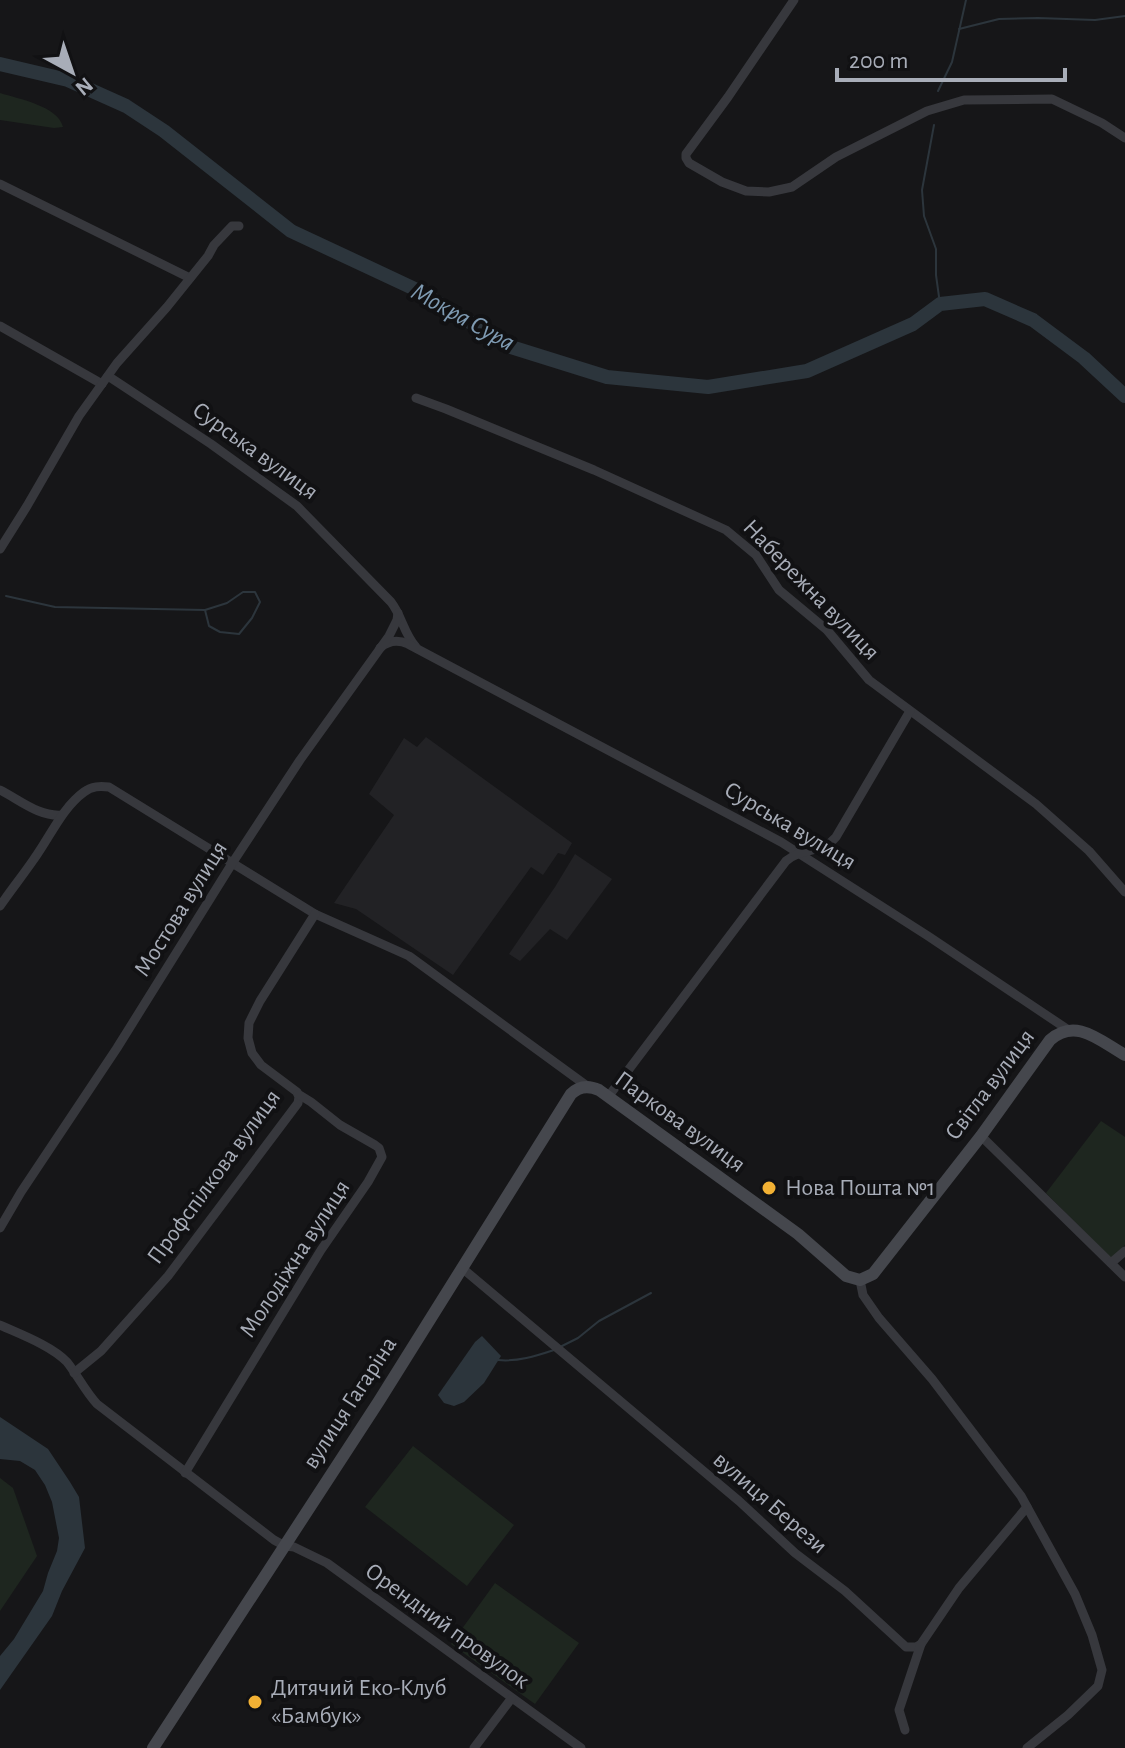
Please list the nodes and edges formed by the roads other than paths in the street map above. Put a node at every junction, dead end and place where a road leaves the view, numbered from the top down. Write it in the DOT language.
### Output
graph roads {
  1 [pos="794,0"];
  2 [pos="1125,138"];
  3 [pos="0,184"];
  4 [pos="239,226"];
  5 [pos="190,278"];
  6 [pos="0,326"];
  7 [pos="105,380"];
  8 [pos="416,398"];
  9 [pos="0,549"];
  10 [pos="398,613"];
  11 [pos="380,648"];
  12 [pos="421,652"];
  13 [pos="910,711"];
  14 [pos="0,790"];
  15 [pos="62,815"];
  16 [pos="797,853"];
  17 [pos="233,862"];
  18 [pos="1125,892"];
  19 [pos="0,906"];
  20 [pos="315,914"];
  21 [pos="1067,1029"];
  22 [pos="1125,1055"];
  23 [pos="587,1086"];
  24 [pos="298,1094"];
  25 [pos="608,1097"];
  26 [pos="981,1136"];
  27 [pos="0,1228"];
  28 [pos="1125,1251"];
  29 [pos="1111,1263"];
  30 [pos="462,1268"];
  31 [pos="1125,1277"];
  32 [pos="860,1280"];
  33 [pos="0,1325"];
  34 [pos="74,1373"];
  35 [pos="185,1473"];
  36 [pos="1027,1507"];
  37 [pos="285,1546"];
  38 [pos="921,1644"];
  39 [pos="511,1699"];
  40 [pos="905,1730"];
  41 [pos="153,1748"];
  42 [pos="474,1748"];
  43 [pos="581,1748"];
  44 [pos="1027,1748"];
  1 -- 2 [label="street"];
  3 -- 5 [label="street"];
  4 -- 5 [label="street"];
  5 -- 7 [label="street"];
  6 -- 7 [label="street, Сурська вулиця"];
  7 -- 9 [label="street"];
  7 -- 10 [label="street, Сурська вулиця"];
  8 -- 13 [label="street, Набережна вулиця"];
  10 -- 11 [label="street, Мостова вулиця"];
  10 -- 12 [label="street, Сурська вулиця"];
  11 -- 12 [label="street, Сурська вулиця"];
  11 -- 17 [label="street, Мостова вулиця"];
  12 -- 16 [label="street, Сурська вулиця"];
  13 -- 16 [label="street"];
  13 -- 18 [label="street, Набережна вулиця"];
  14 -- 15 [label="street"];
  15 -- 17 [label="street, Паркова вулиця"];
  15 -- 19 [label="street"];
  16 -- 21 [label="street, Сурська вулиця"];
  16 -- 25 [label="street"];
  17 -- 20 [label="street, Паркова вулиця"];
  17 -- 27 [label="street, Мостова вулиця"];
  20 -- 23 [label="street, Паркова вулиця"];
  20 -- 24 [label="street, Профспілкова вулиця"];
  21 -- 22 [label="street, Сурська вулиця"];
  21 -- 26 [label="street, Світла вулиця"];
  23 -- 25 [label="street, Паркова вулиця"];
  23 -- 30 [label="street, вулиця Гагаріна"];
  24 -- 34 [label="street, Профспілкова вулиця"];
  24 -- 35 [label="street, Молодіжна вулиця"];
  25 -- 32 [label="street, Паркова вулиця"];
  26 -- 29 [label="street"];
  26 -- 32 [label="street, Світла вулиця"];
  28 -- 29 [label="street"];
  29 -- 31 [label="street"];
  30 -- 37 [label="street, вулиця Гагаріна"];
  30 -- 38 [label="street, вулиця Берези"];
  32 -- 36 [label="street"];
  33 -- 34 [label="street"];
  34 -- 35 [label="street"];
  35 -- 37 [label="street"];
  36 -- 38 [label="street"];
  36 -- 44 [label="street"];
  37 -- 39 [label="street, Орендний провулок"];
  37 -- 41 [label="street, вулиця Гагаріна"];
  38 -- 40 [label="street"];
  39 -- 42 [label="street"];
  39 -- 43 [label="street, Орендний провулок"];
}
